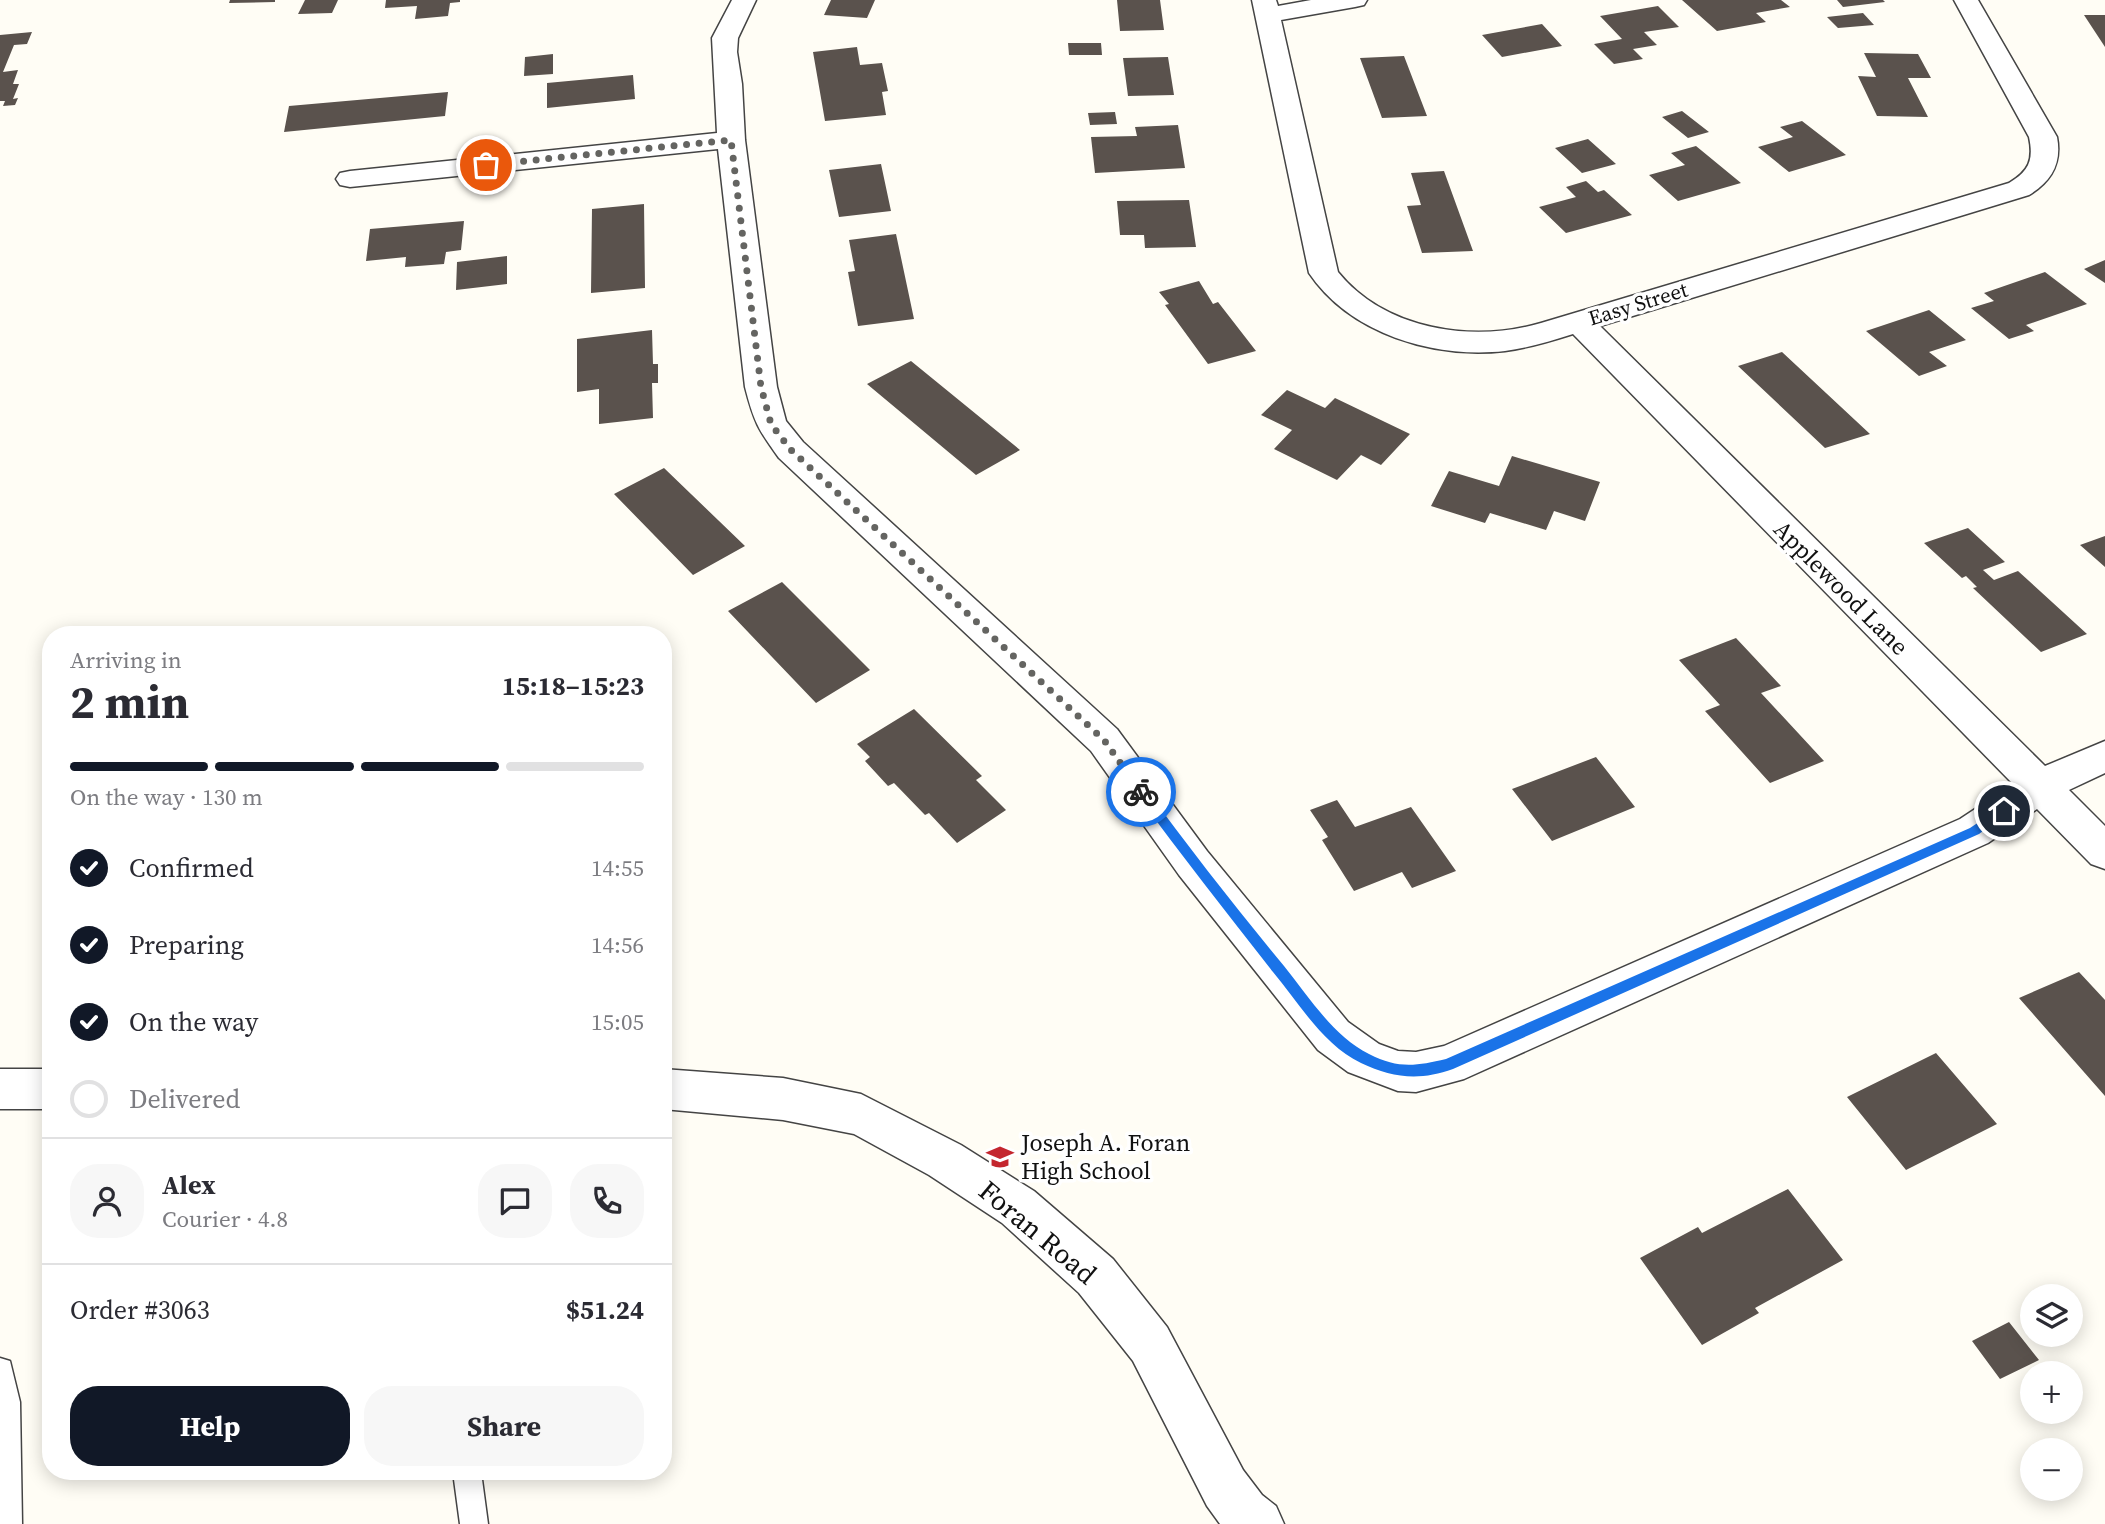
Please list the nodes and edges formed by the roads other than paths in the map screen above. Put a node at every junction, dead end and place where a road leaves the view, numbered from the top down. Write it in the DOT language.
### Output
graph roads {
  1 [pos="744,0"];
  2 [pos="1356,0"];
  3 [pos="1966,0"];
  4 [pos="1265,7"];
  5 [pos="731,140"];
  6 [pos="349,179"];
  7 [pos="1579,322"];
  8 [pos="2105,756"];
  9 [pos="2038,787"];
  10 [pos="2105,852"];
  11 [pos="0,1088"];
  12 [pos="42,1089"];
  13 [pos="672,1090"];
  14 [pos="0,1371"];
  15 [pos="468,1480"];
  16 [pos="8,1524"];
  17 [pos="474,1524"];
  18 [pos="1258,1524"];
  1 -- 5 [label="street"];
  2 -- 4 [label="street"];
  3 -- 7 [label="street, Easy Street"];
  4 -- 7 [label="street, Easy Street"];
  5 -- 6 [label="street"];
  5 -- 9 [label="street"];
  7 -- 9 [label="street, Applewood Lane"];
  8 -- 9 [label="street"];
  9 -- 10 [label="street, Applewood Lane"];
  11 -- 12 [label="street"];
  13 -- 18 [label="street, Foran Road"];
  14 -- 16 [label="lane"];
  15 -- 17 [label="lane"];
}
